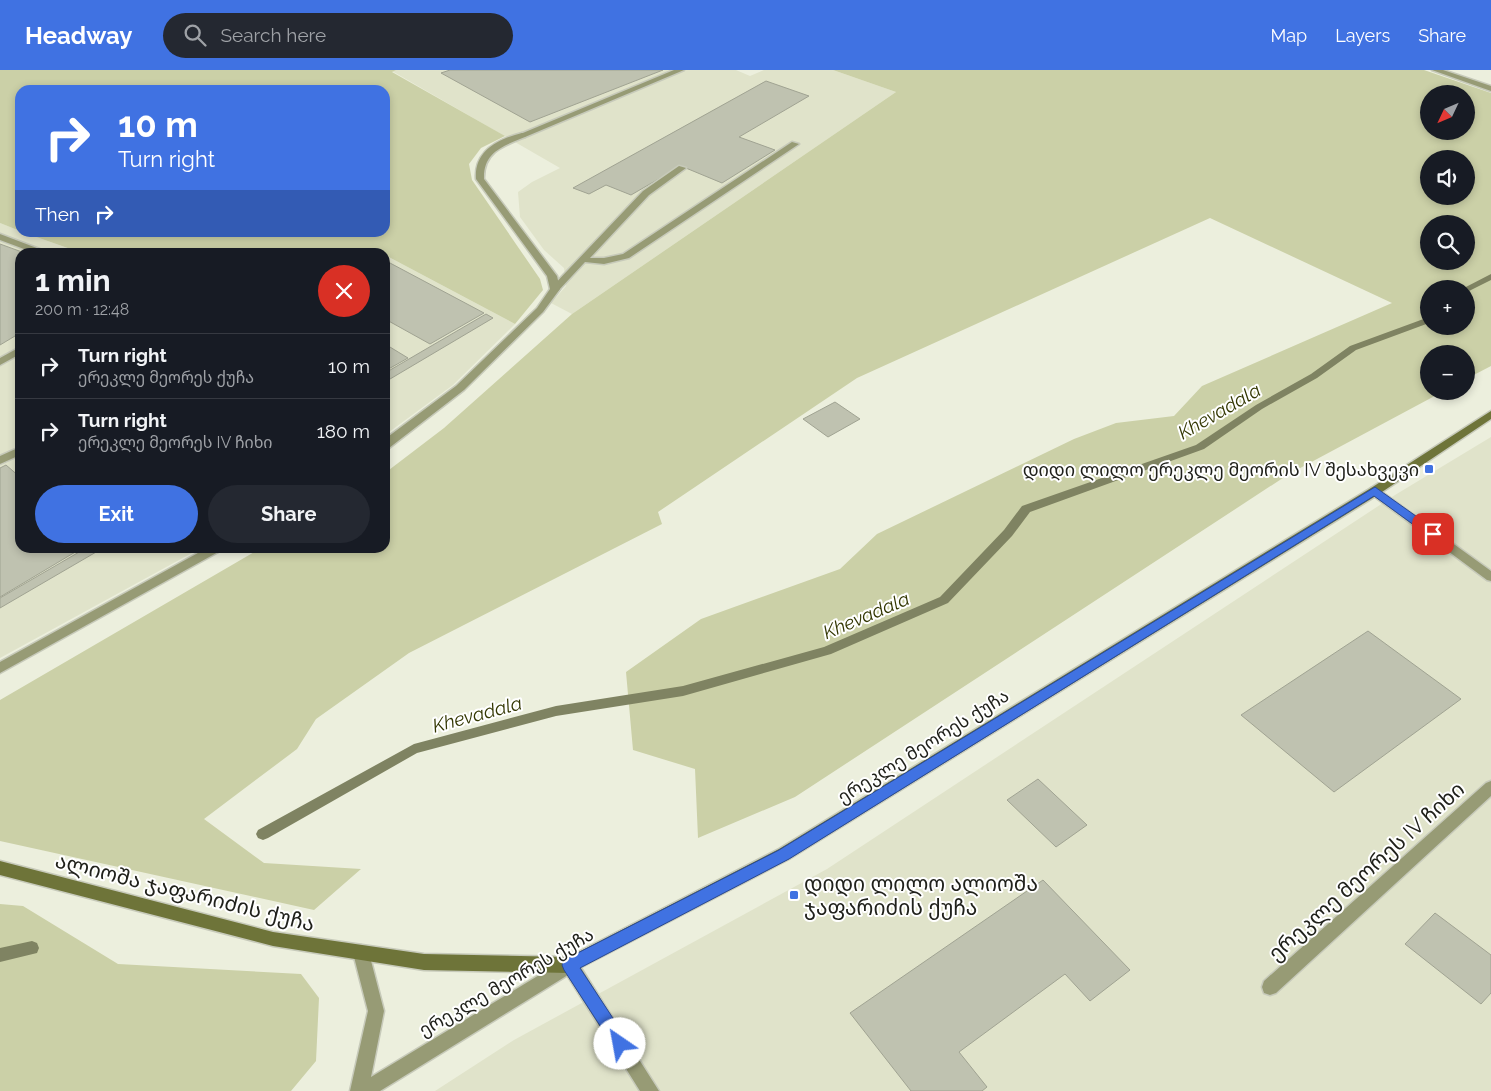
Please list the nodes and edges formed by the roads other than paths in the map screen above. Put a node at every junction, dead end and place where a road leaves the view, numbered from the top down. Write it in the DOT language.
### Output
graph roads {
  1 [pos="680,70"];
  2 [pos="1436,70"];
  3 [pos="1491,89"];
  4 [pos="795,144"];
  5 [pos="682,168"];
  6 [pos="0,237"];
  7 [pos="29,248"];
  8 [pos="582,259"];
  9 [pos="555,289"];
  10 [pos="15,353"];
  11 [pos="0,362"];
  12 [pos="1491,414"];
  13 [pos="390,441"];
  14 [pos="15,453"];
  15 [pos="0,460"];
  16 [pos="1375,491"];
  17 [pos="207,553"];
  18 [pos="1491,577"];
  19 [pos="0,668"];
  20 [pos="1491,787"];
  21 [pos="0,868"];
  22 [pos="362,953"];
  23 [pos="570,965"];
  24 [pos="1270,987"];
  25 [pos="359,1091"];
  26 [pos="364,1091"];
  27 [pos="650,1091"];
  1 -- 9 [label="street"];
  2 -- 3 [label="street"];
  4 -- 8 [label="street"];
  5 -- 8 [label="street"];
  6 -- 7 [label="street"];
  8 -- 9 [label="street"];
  9 -- 13 [label="street"];
  10 -- 11 [label="street"];
  12 -- 16 [label="main road, ერეკლე მეორეს ქუჩა"];
  14 -- 15 [label="street"];
  16 -- 18 [label="street"];
  16 -- 23 [label="main road, ერეკლე მეორეს ქუჩა"];
  17 -- 19 [label="street"];
  20 -- 24 [label="street, ერეკლე მეორეს IV ჩიხი"];
  21 -- 22 [label="main road, ალიოშა ჯაფარიძის ქუჩა"];
  22 -- 23 [label="main road, ალიოშა ჯაფარიძის ქუჩა"];
  22 -- 25 [label="street"];
  23 -- 26 [label="street, ერეკლე მეორეს ქუჩა"];
  23 -- 27 [label="street"];
}
